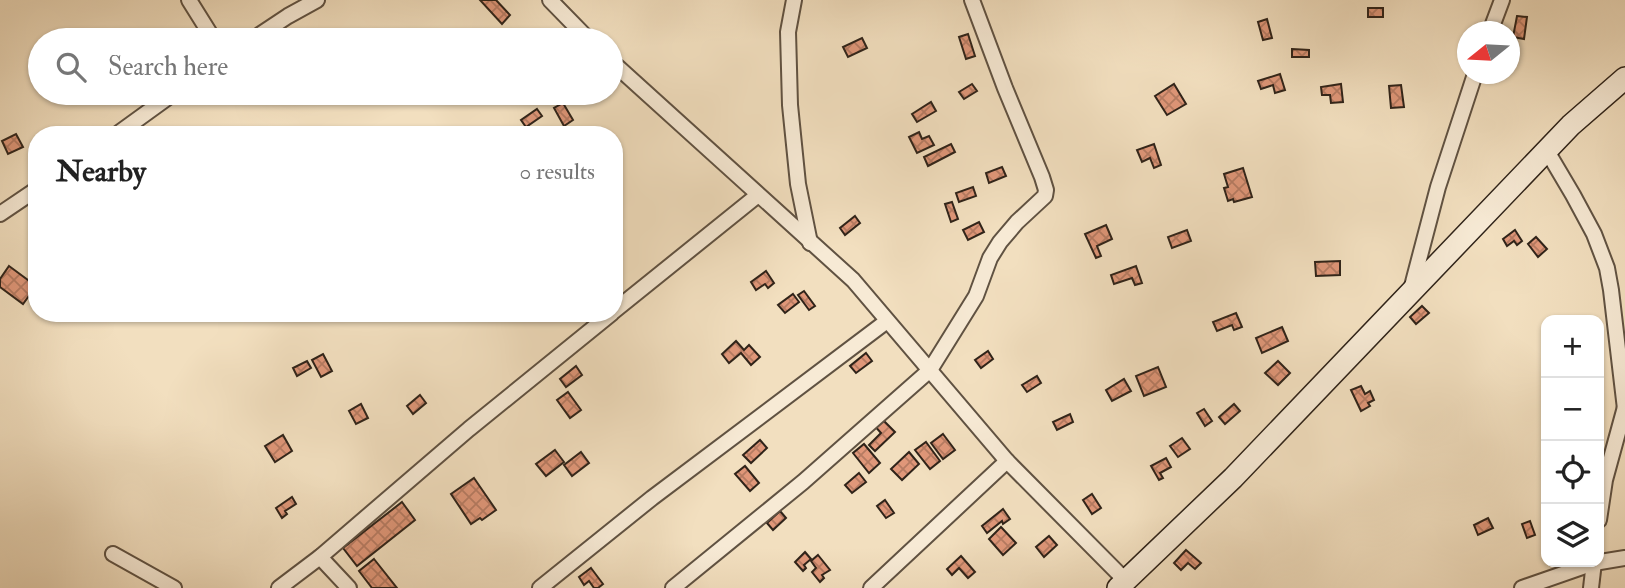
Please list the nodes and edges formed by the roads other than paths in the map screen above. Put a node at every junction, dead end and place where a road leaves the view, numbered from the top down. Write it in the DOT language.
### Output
graph roads {
  1 [pos="189,0"];
  2 [pos="317,0"];
  3 [pos="550,0"];
  4 [pos="794,0"];
  5 [pos="972,0"];
  6 [pos="1502,0"];
  7 [pos="1494,21"];
  8 [pos="207,28"];
  9 [pos="270,28"];
  10 [pos="577,28"];
  11 [pos="623,72"];
  12 [pos="1625,78"];
  13 [pos="1472,84"];
  14 [pos="157,105"];
  15 [pos="128,126"];
  16 [pos="1547,151"];
  17 [pos="28,194"];
  18 [pos="758,195"];
  19 [pos="1,210"];
  20 [pos="810,243"];
  21 [pos="1410,294"];
  22 [pos="623,304"];
  23 [pos="887,321"];
  24 [pos="601,322"];
  25 [pos="930,370"];
  26 [pos="1625,408"];
  27 [pos="1007,461"];
  28 [pos="1601,504"];
  29 [pos="113,554"];
  30 [pos="320,557"];
  31 [pos="1625,558"];
  32 [pos="1604,561"];
  33 [pos="1580,567"];
  34 [pos="1593,567"];
  35 [pos="1122,584"];
  36 [pos="174,588"];
  37 [pos="279,588"];
  38 [pos="349,588"];
  39 [pos="540,588"];
  40 [pos="673,588"];
  41 [pos="871,588"];
  42 [pos="1522,588"];
  43 [pos="1591,588"];
  1 -- 8 [label="street"];
  2 -- 9 [label="street"];
  3 -- 10 [label="street"];
  4 -- 20 [label="street"];
  5 -- 25 [label="street"];
  6 -- 7 [label="street"];
  11 -- 18 [label="street"];
  12 -- 16 [label="street"];
  13 -- 21 [label="street"];
  14 -- 15 [label="street"];
  16 -- 21 [label="street"];
  16 -- 26 [label="street"];
  17 -- 19 [label="street"];
  18 -- 20 [label="street"];
  18 -- 22 [label="street"];
  20 -- 23 [label="street"];
  21 -- 35 [label="street"];
  23 -- 25 [label="street"];
  23 -- 39 [label="street"];
  24 -- 30 [label="street"];
  25 -- 27 [label="street"];
  25 -- 40 [label="street"];
  26 -- 28 [label="street"];
  27 -- 35 [label="street"];
  27 -- 41 [label="street"];
  29 -- 36 [label="street"];
  30 -- 37 [label="street"];
  30 -- 38 [label="street"];
  31 -- 32 [label="street"];
  33 -- 42 [label="street"];
  34 -- 43 [label="street"];
}
